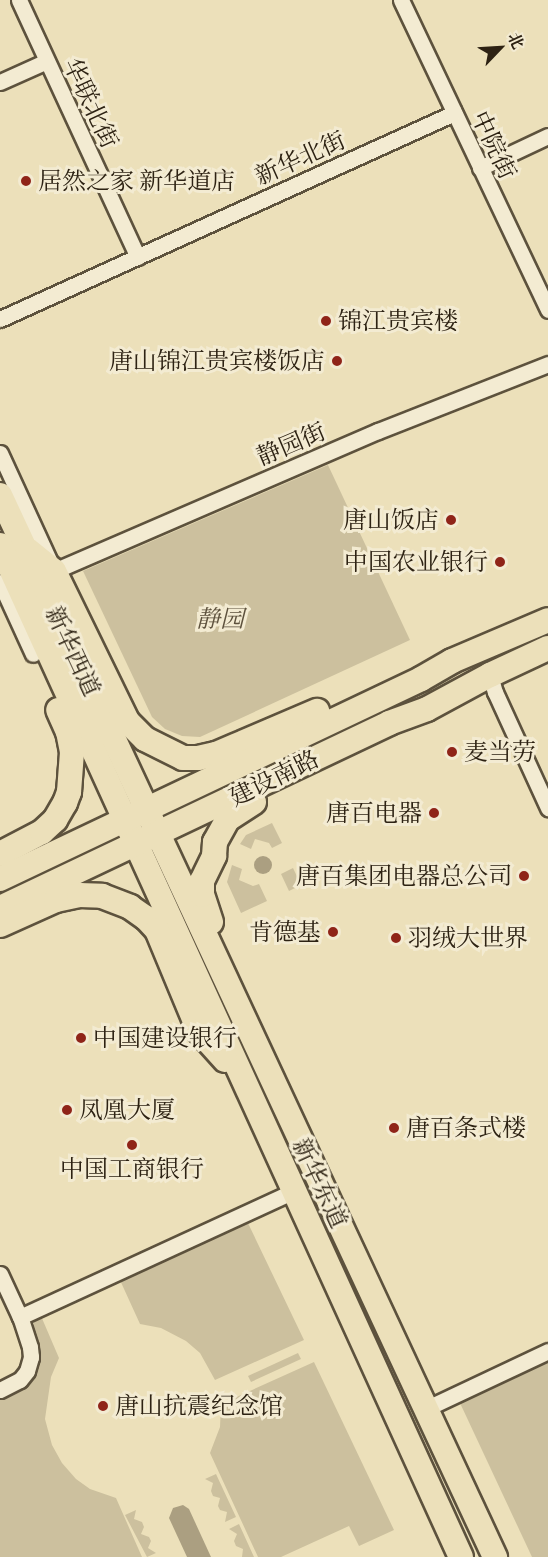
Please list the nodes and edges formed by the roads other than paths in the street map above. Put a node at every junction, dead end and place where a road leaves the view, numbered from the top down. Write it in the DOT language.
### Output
graph roads {
  1 [pos="19,0"];
  2 [pos="401,0"];
  3 [pos="47,61"];
  4 [pos="0,82"];
  5 [pos="454,113"];
  6 [pos="548,136"];
  7 [pos="480,168"];
  8 [pos="138,256"];
  9 [pos="548,310"];
  10 [pos="0,319"];
  11 [pos="548,364"];
  12 [pos="0,453"];
  13 [pos="0,495"];
  14 [pos="0,545"];
  15 [pos="25,548"];
  16 [pos="54,571"];
  17 [pos="0,582"];
  18 [pos="27,602"];
  19 [pos="548,620"];
  20 [pos="548,648"];
  21 [pos="33,654"];
  22 [pos="452,661"];
  23 [pos="490,675"];
  24 [pos="427,710"];
  25 [pos="145,808"];
  26 [pos="548,808"];
  27 [pos="124,818"];
  28 [pos="156,834"];
  29 [pos="134,845"];
  30 [pos="0,854"];
  31 [pos="0,879"];
  32 [pos="0,908"];
  33 [pos="0,925"];
  34 [pos="248,1028"];
  35 [pos="241,1077"];
  36 [pos="294,1191"];
  37 [pos="0,1274"];
  38 [pos="20,1317"];
  39 [pos="548,1352"];
  40 [pos="0,1389"];
  41 [pos="425,1409"];
  42 [pos="461,1557"];
  43 [pos="495,1557"];
  1 -- 3 [label="street, 华联北街"];
  2 -- 5 [label="street, 中院街"];
  3 -- 4 [label="street"];
  3 -- 8 [label="street, 华联北街"];
  5 -- 7 [label="street, 中院街"];
  5 -- 8 [label="street, 新华北街"];
  6 -- 7 [label="street"];
  7 -- 9 [label="street, 中院街"];
  8 -- 10 [label="street, 新华北街"];
  11 -- 16 [label="street, 静园街"];
  12 -- 16 [label="street"];
  13 -- 15 [label="main road, 新华西道"];
  14 -- 18 [label="main road, 新华西道"];
  15 -- 16 [label="main road"];
  15 -- 25 [label="main road, 新华西道"];
  16 -- 22 [label="main road"];
  17 -- 21 [label="street"];
  18 -- 21 [label="main road"];
  18 -- 27 [label="main road, 新华西道"];
  19 -- 22 [label="main road, 建设南路"];
  20 -- 23 [label="main road, 建设南路"];
  21 -- 30 [label="main road"];
  22 -- 25 [label="main road, 建设南路"];
  23 -- 24 [label="main road, 建设南路"];
  23 -- 26 [label="street"];
  24 -- 28 [label="main road, 建设南路"];
  24 -- 34 [label="main road"];
  25 -- 27 [label="main road, 建设南路"];
  25 -- 28 [label="main road, 新华东道"];
  27 -- 29 [label="main road, 新华东道"];
  27 -- 31 [label="main road, 建设南路"];
  28 -- 29 [label="main road, 建设南路"];
  28 -- 34 [label="main road, 新华东道"];
  29 -- 32 [label="main road, 建设南路"];
  29 -- 35 [label="main road, 新华东道"];
  33 -- 35 [label="main road"];
  34 -- 41 [label="main road, 新华东道"];
  35 -- 36 [label="main road, 新华东道"];
  36 -- 38 [label="street"];
  36 -- 42 [label="main road, 新华东道"];
  37 -- 38 [label="street"];
  38 -- 40 [label="street"];
  39 -- 41 [label="street"];
  41 -- 43 [label="main road, 新华东道"];
}
